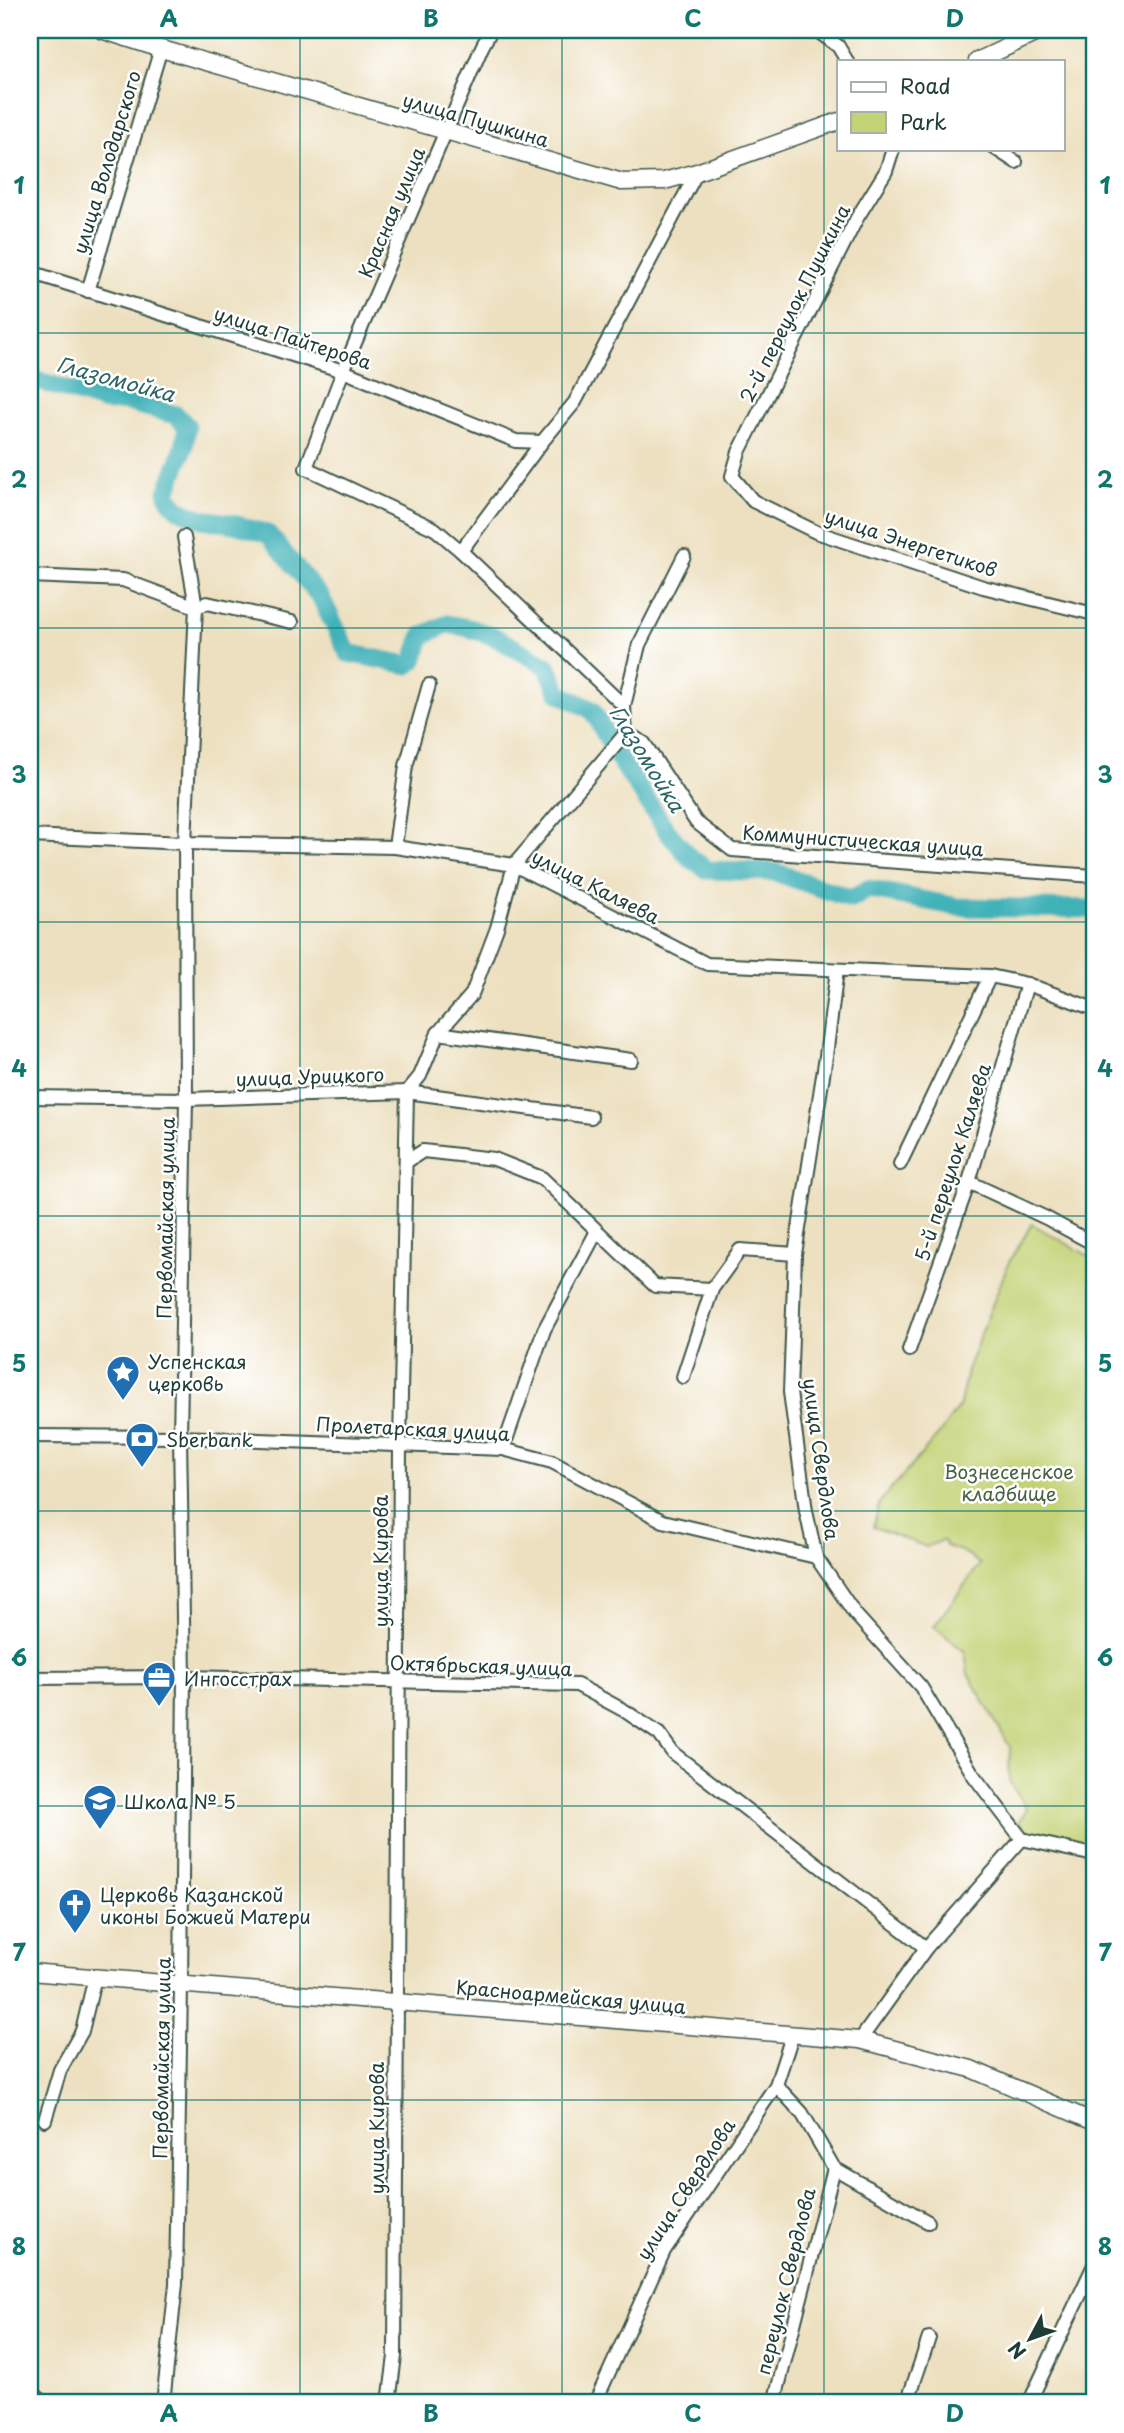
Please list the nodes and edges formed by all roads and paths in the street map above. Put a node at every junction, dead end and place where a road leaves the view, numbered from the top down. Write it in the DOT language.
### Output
graph roads {
  1 [pos="101,30"];
  2 [pos="158,30"];
  3 [pos="491,30"];
  4 [pos="816,30"];
  5 [pos="1043,30"];
  6 [pos="151,46"];
  7 [pos="846,60"];
  8 [pos="979,60"];
  9 [pos="837,122"];
  10 [pos="446,132"];
  11 [pos="893,150"];
  12 [pos="998,150"];
  13 [pos="1016,162"];
  14 [pos="697,172"];
  15 [pos="30,272"];
  16 [pos="88,291"];
  17 [pos="343,371"];
  18 [pos="542,442"];
  19 [pos="732,476"];
  20 [pos="184,537"];
  21 [pos="461,551"];
  22 [pos="684,556"];
  23 [pos="30,576"];
  24 [pos="196,607"];
  25 [pos="1094,614"];
  26 [pos="292,622"];
  27 [pos="429,685"];
  28 [pos="624,706"];
  29 [pos="626,733"];
  30 [pos="30,836"];
  31 [pos="185,843"];
  32 [pos="395,847"];
  33 [pos="514,865"];
  34 [pos="1094,876"];
  35 [pos="836,970"];
  36 [pos="990,976"];
  37 [pos="1027,984"];
  38 [pos="1094,1009"];
  39 [pos="438,1033"];
  40 [pos="631,1060"];
  41 [pos="407,1092"];
  42 [pos="30,1097"];
  43 [pos="186,1099"];
  44 [pos="591,1117"];
  45 [pos="406,1162"];
  46 [pos="900,1164"];
  47 [pos="969,1182"];
  48 [pos="597,1231"];
  49 [pos="1094,1244"];
  50 [pos="795,1254"];
  51 [pos="712,1289"];
  52 [pos="909,1350"];
  53 [pos="683,1377"];
  54 [pos="30,1436"];
  55 [pos="180,1437"];
  56 [pos="400,1444"];
  57 [pos="503,1449"];
  58 [pos="816,1557"];
  59 [pos="184,1677"];
  60 [pos="30,1678"];
  61 [pos="398,1681"];
  62 [pos="1022,1839"];
  63 [pos="1094,1856"];
  64 [pos="926,1948"];
  65 [pos="30,1972"];
  66 [pos="95,1977"];
  67 [pos="181,1986"];
  68 [pos="396,2001"];
  69 [pos="792,2036"];
  70 [pos="860,2040"];
  71 [pos="776,2085"];
  72 [pos="45,2120"];
  73 [pos="1094,2122"];
  74 [pos="834,2168"];
  75 [pos="928,2222"];
  76 [pos="1094,2265"];
  77 [pos="929,2338"];
  78 [pos="30,2391"];
  79 [pos="45,2403"];
  80 [pos="163,2403"];
  81 [pos="389,2403"];
  82 [pos="594,2403"];
  83 [pos="774,2403"];
  84 [pos="907,2403"];
  85 [pos="1029,2403"];
  1 -- 6 [label="main road, улица Пушкина"];
  2 -- 6 [label="street"];
  3 -- 10 [label="street, Красная улица"];
  4 -- 7 [label="street"];
  5 -- 8 [label="main road"];
  6 -- 10 [label="main road, улица Пушкина"];
  6 -- 16 [label="street, улица Володарского"];
  9 -- 14 [label="main road, улица Пушкина"];
  10 -- 14 [label="main road, улица Пушкина"];
  10 -- 17 [label="street, Красная улица"];
  11 -- 19 [label="street, 2-й переулок Пушкина"];
  12 -- 13 [label="street"];
  14 -- 18 [label="street"];
  15 -- 16 [label="street, улица Пайтерова"];
  16 -- 17 [label="street, улица Пайтерова"];
  17 -- 18 [label="street, улица Пайтерова"];
  17 -- 21 [label="street"];
  18 -- 21 [label="street"];
  19 -- 25 [label="street, улица Энергетиков"];
  20 -- 24 [label="street, Первомайская улица"];
  21 -- 28 [label="street"];
  22 -- 28 [label="street"];
  23 -- 24 [label="street"];
  24 -- 26 [label="street"];
  24 -- 31 [label="street, Первомайская улица"];
  27 -- 32 [label="street"];
  28 -- 29 [label="street"];
  29 -- 33 [label="street"];
  29 -- 34 [label="street, Коммунистическая улица"];
  30 -- 31 [label="street, улица Каляева"];
  31 -- 32 [label="street, улица Каляева"];
  31 -- 43 [label="street, Первомайская улица"];
  32 -- 33 [label="street, улица Каляева"];
  33 -- 35 [label="street, улица Каляева"];
  33 -- 39 [label="street"];
  35 -- 36 [label="street, улица Каляева"];
  35 -- 50 [label="street, улица Свердлова"];
  36 -- 37 [label="street, улица Каляева"];
  36 -- 46 [label="street"];
  37 -- 38 [label="street, улица Каляева"];
  37 -- 47 [label="street, 5-й переулок Каляева"];
  39 -- 40 [label="street"];
  39 -- 41 [label="street"];
  41 -- 43 [label="street, улица Урицкого"];
  41 -- 44 [label="street, улица Урицкого"];
  41 -- 45 [label="street, улица Кирова"];
  42 -- 43 [label="street, улица Урицкого"];
  43 -- 55 [label="street, Первомайская улица"];
  45 -- 48 [label="street"];
  45 -- 56 [label="street, улица Кирова"];
  47 -- 49 [label="street"];
  47 -- 52 [label="street, 5-й переулок Каляева"];
  48 -- 51 [label="street"];
  48 -- 57 [label="street"];
  50 -- 51 [label="street"];
  50 -- 58 [label="street, улица Свердлова"];
  51 -- 53 [label="street"];
  54 -- 55 [label="street, Пролетарская улица"];
  55 -- 56 [label="street, Пролетарская улица"];
  55 -- 59 [label="street, Первомайская улица"];
  56 -- 57 [label="street, Пролетарская улица"];
  56 -- 61 [label="street, улица Кирова"];
  57 -- 58 [label="street, Пролетарская улица"];
  58 -- 62 [label="street, улица Свердлова"];
  59 -- 60 [label="street, Октябрьская улица"];
  59 -- 61 [label="street, Октябрьская улица"];
  59 -- 67 [label="street, Первомайская улица"];
  61 -- 64 [label="street, Октябрьская улица"];
  61 -- 68 [label="street, улица Кирова"];
  62 -- 63 [label="street"];
  62 -- 64 [label="street"];
  64 -- 70 [label="street"];
  65 -- 66 [label="main road, Красноармейская улица"];
  66 -- 67 [label="main road, Красноармейская улица"];
  66 -- 72 [label="street"];
  67 -- 68 [label="main road, Красноармейская улица"];
  67 -- 80 [label="street, Первомайская улица"];
  68 -- 69 [label="main road, Красноармейская улица"];
  68 -- 81 [label="street, улица Кирова"];
  69 -- 70 [label="main road, Красноармейская улица"];
  69 -- 71 [label="street, улица Свердлова"];
  70 -- 73 [label="main road, Красноармейская улица"];
  71 -- 74 [label="street, переулок Свердлова"];
  71 -- 82 [label="street, улица Свердлова"];
  74 -- 75 [label="street, переулок Свердлова"];
  74 -- 83 [label="street, переулок Свердлова"];
  76 -- 85 [label="street"];
  77 -- 84 [label="street"];
  78 -- 79 [label="street"];
}
